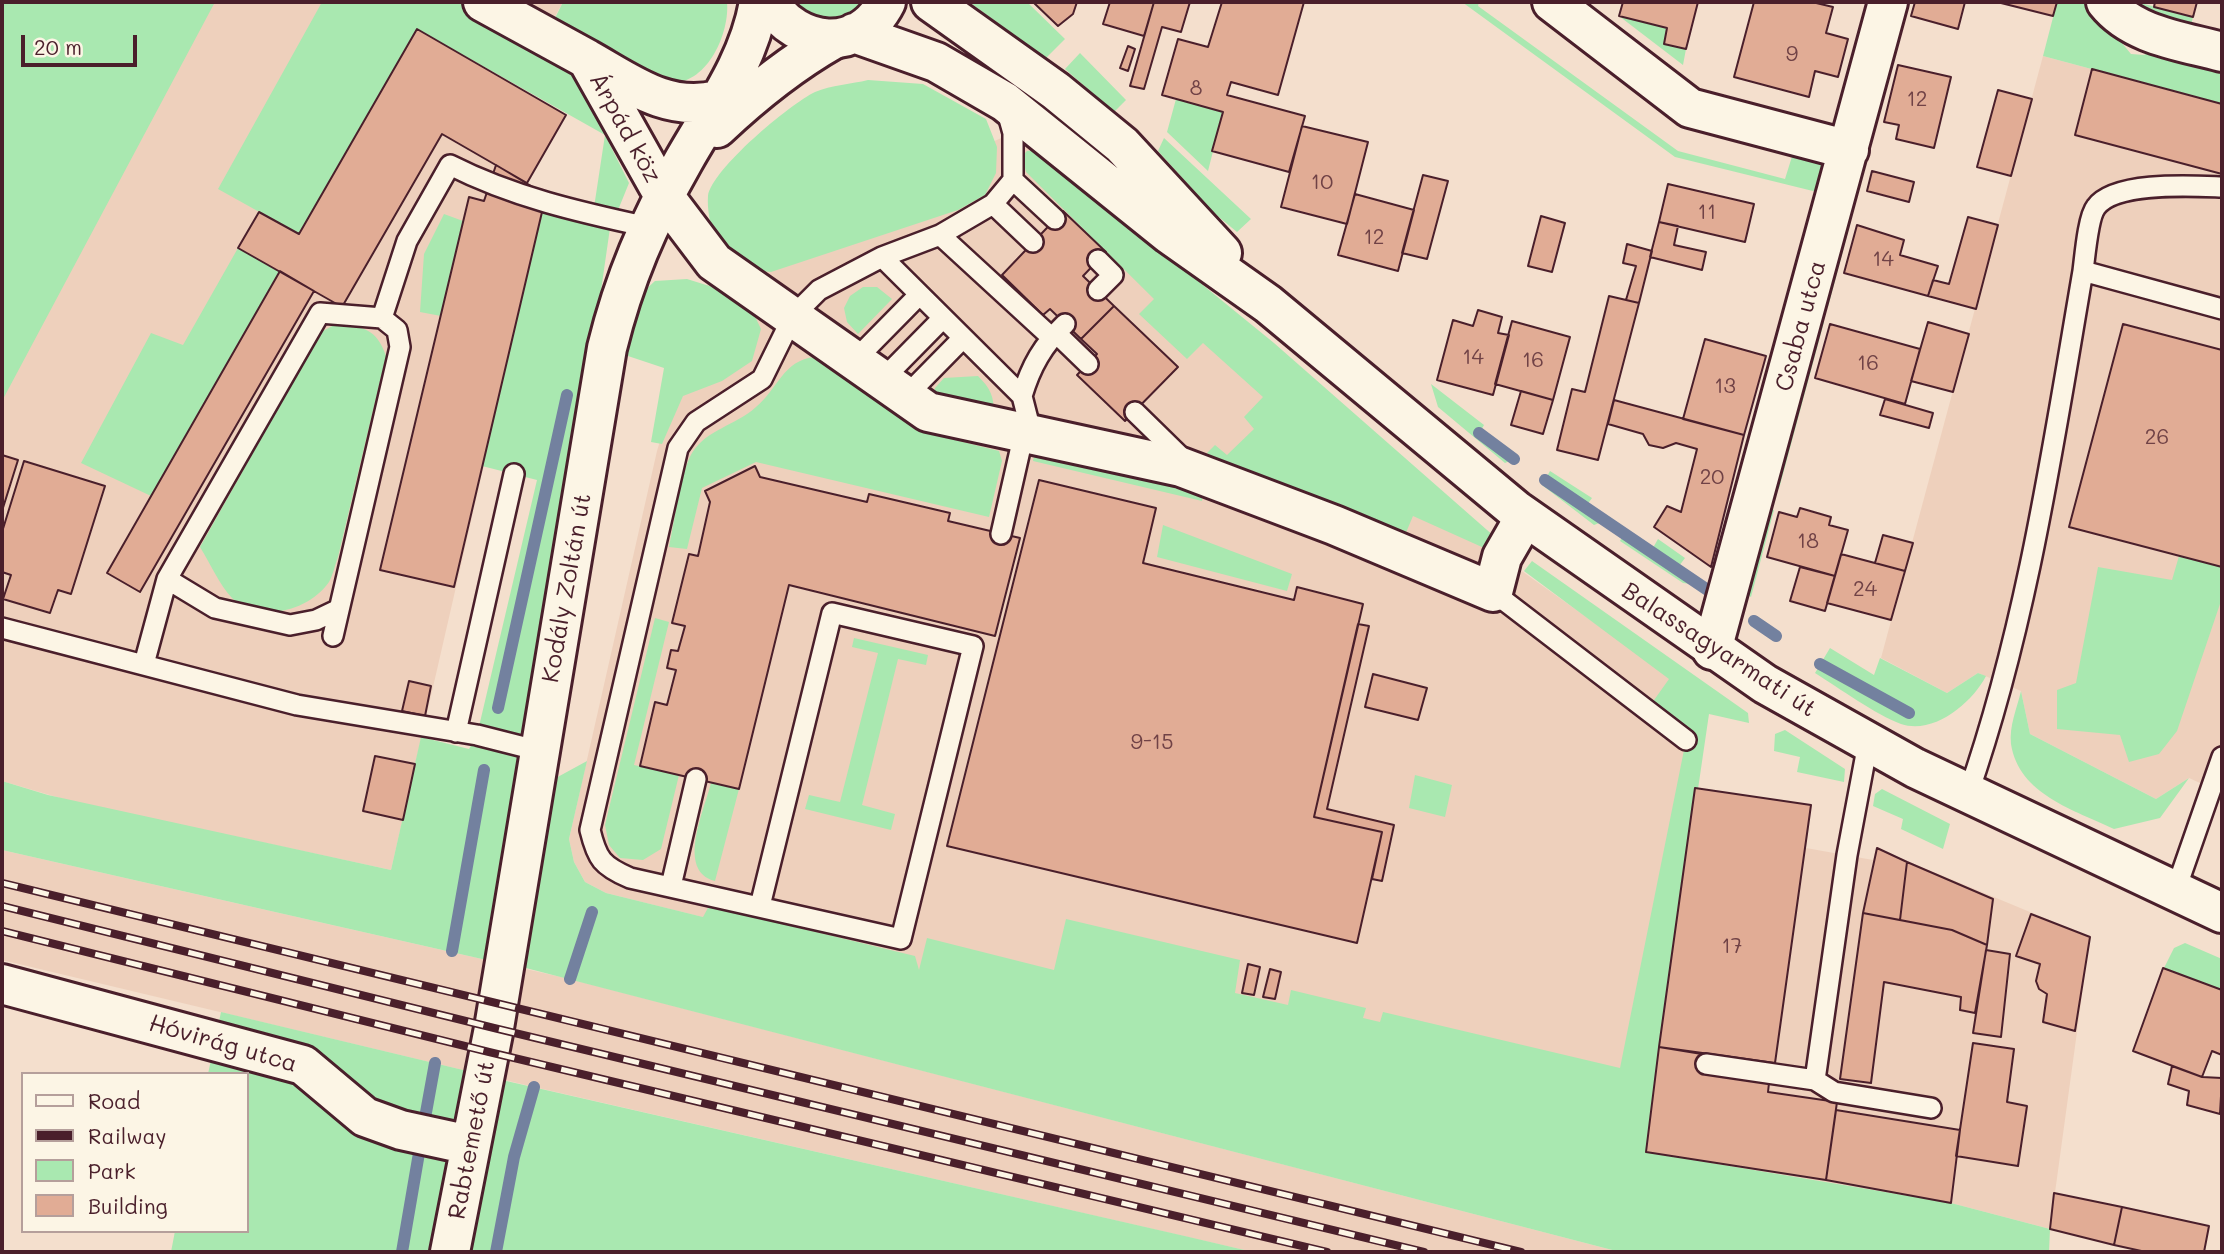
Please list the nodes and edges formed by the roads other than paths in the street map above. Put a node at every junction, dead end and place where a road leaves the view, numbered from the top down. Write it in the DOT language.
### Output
graph roads {
  1 [pos="483,2"];
  2 [pos="759,2"];
  3 [pos="769,2"];
  4 [pos="886,2"];
  5 [pos="931,2"];
  6 [pos="1552,2"];
  7 [pos="1888,2"];
  8 [pos="2106,2"];
  9 [pos="844,36"];
  10 [pos="2222,52"];
  11 [pos="587,59"];
  12 [pos="719,100"];
  13 [pos="1005,102"];
  14 [pos="1849,150"];
  15 [pos="683,161"];
  16 [pos="1013,180"];
  17 [pos="2222,187"];
  18 [pos="993,204"];
  19 [pos="656,212"];
  20 [pos="1055,219"];
  21 [pos="940,235"];
  22 [pos="1033,242"];
  23 [pos="882,257"];
  24 [pos="1098,260"];
  25 [pos="2083,271"];
  26 [pos="1098,290"];
  27 [pos="919,295"];
  28 [pos="1268,304"];
  29 [pos="2222,309"];
  30 [pos="793,316"];
  31 [pos="383,318"];
  32 [pos="943,318"];
  33 [pos="1057,331"];
  34 [pos="963,338"];
  35 [pos="1088,364"];
  36 [pos="882,378"];
  37 [pos="1022,396"];
  38 [pos="1135,412"];
  39 [pos="1028,434"];
  40 [pos="1180,461"];
  41 [pos="514,474"];
  42 [pos="1525,517"];
  43 [pos="1001,534"];
  44 [pos="167,579"];
  45 [pos="1493,592"];
  46 [pos="339,609"];
  47 [pos="2,628"];
  48 [pos="333,635"];
  49 [pos="1712,650"];
  50 [pos="144,664"];
  51 [pos="456,732"];
  52 [pos="1686,740"];
  53 [pos="1868,743"];
  54 [pos="540,751"];
  55 [pos="2222,757"];
  56 [pos="696,779"];
  57 [pos="1968,794"];
  58 [pos="671,886"];
  59 [pos="2175,892"];
  60 [pos="760,905"];
  61 [pos="2222,914"];
  62 [pos="2,984"];
  63 [pos="494,1028"];
  64 [pos="1706,1064"];
  65 [pos="1815,1080"];
  66 [pos="1931,1108"];
  67 [pos="470,1145"];
  68 [pos="450,1252"];
  1 -- 11 [label="street, Árpád köz"];
  2 -- 12 [label="street, Kodály Zoltán út"];
  3 -- 9 [label="street"];
  4 -- 9 [label="street, Kodály Zoltán út"];
  5 -- 28 [label="street"];
  6 -- 14 [label="street"];
  7 -- 14 [label="street, Csaba utca"];
  8 -- 10 [label="street"];
  9 -- 13 [label="street"];
  9 -- 15 [label="street, Kodály Zoltán út"];
  11 -- 12 [label="street, Árpád köz"];
  11 -- 19 [label="street, Árpád köz"];
  12 -- 15 [label="street, Kodály Zoltán út"];
  13 -- 16 [label="lane"];
  13 -- 28 [label="street"];
  14 -- 49 [label="street, Csaba utca"];
  15 -- 19 [label="street, Kodály Zoltán út"];
  16 -- 18 [label="lane"];
  16 -- 20 [label="lane"];
  17 -- 25 [label="lane"];
  18 -- 21 [label="lane"];
  18 -- 22 [label="lane"];
  19 -- 30 [label="street, Árpád köz"];
  19 -- 31 [label="lane"];
  19 -- 54 [label="street, Kodály Zoltán út"];
  21 -- 23 [label="lane"];
  21 -- 33 [label="lane"];
  23 -- 27 [label="lane"];
  23 -- 30 [label="lane"];
  24 -- 26 [label="lane"];
  25 -- 29 [label="lane"];
  25 -- 57 [label="lane"];
  27 -- 32 [label="lane"];
  27 -- 36 [label="lane"];
  28 -- 42 [label="street, Balassagyarmati út"];
  30 -- 36 [label="street, Árpád köz"];
  30 -- 58 [label="lane"];
  31 -- 44 [label="lane"];
  31 -- 46 [label="lane"];
  32 -- 34 [label="lane"];
  32 -- 36 [label="lane"];
  33 -- 35 [label="lane"];
  33 -- 37 [label="lane"];
  34 -- 36 [label="lane"];
  34 -- 37 [label="lane"];
  36 -- 39 [label="street, Árpád köz"];
  37 -- 39 [label="lane"];
  38 -- 40 [label="lane"];
  39 -- 40 [label="street, Árpád köz"];
  39 -- 43 [label="lane"];
  40 -- 45 [label="street, Árpád köz"];
  41 -- 51 [label="lane"];
  42 -- 45 [label="street"];
  42 -- 49 [label="street, Balassagyarmati út"];
  44 -- 46 [label="lane"];
  44 -- 50 [label="lane"];
  45 -- 52 [label="lane"];
  46 -- 48 [label="lane"];
  47 -- 50 [label="lane"];
  49 -- 53 [label="street, Balassagyarmati út"];
  50 -- 51 [label="lane"];
  51 -- 54 [label="lane"];
  53 -- 57 [label="street, Balassagyarmati út"];
  53 -- 65 [label="lane"];
  54 -- 63 [label="street, Kodály Zoltán út"];
  55 -- 59 [label="lane"];
  56 -- 58 [label="lane"];
  57 -- 59 [label="street, Balassagyarmati út"];
  58 -- 60 [label="lane"];
  59 -- 61 [label="street, Balassagyarmati út"];
  60 -- 60 [label="lane"];
  62 -- 67 [label="street, Hóvirág utca"];
  63 -- 67 [label="street, Rabtemető út"];
  64 -- 65 [label="lane"];
  65 -- 66 [label="lane"];
  67 -- 68 [label="street, Rabtemető út"];
}
